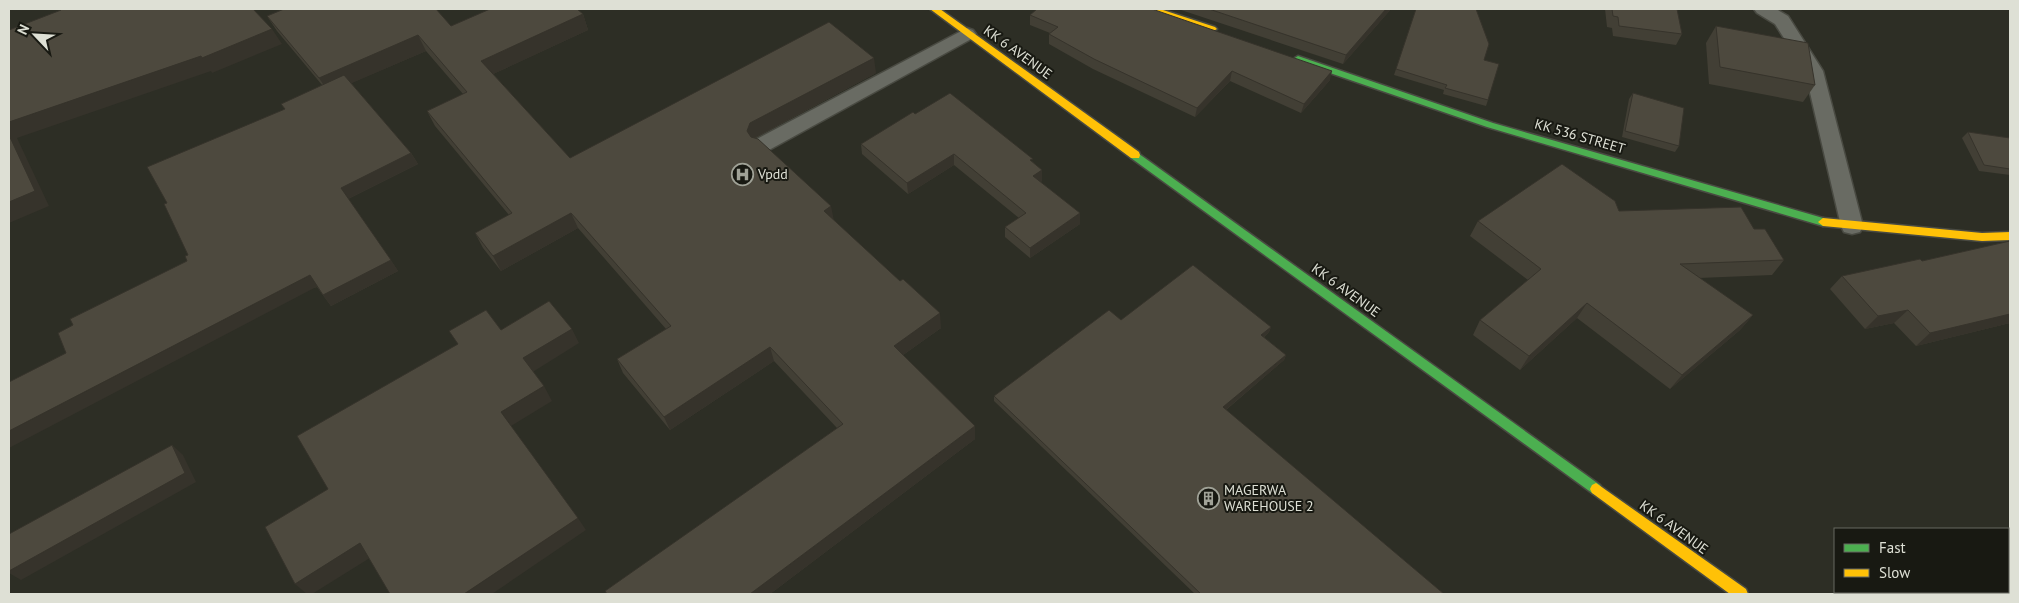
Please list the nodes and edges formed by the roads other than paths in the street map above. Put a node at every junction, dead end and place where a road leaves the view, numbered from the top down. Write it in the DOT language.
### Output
graph roads {
  1 [pos="934,9"];
  2 [pos="1152,9"];
  3 [pos="1763,9"];
  4 [pos="968,34"];
  5 [pos="1227,35"];
  6 [pos="1284,54"];
  7 [pos="762,145"];
  8 [pos="1852,226"];
  9 [pos="2010,236"];
  10 [pos="1741,594"];
  1 -- 4 [label="main road, KK 6 AVENUE"];
  2 -- 5 [label="main road"];
  3 -- 8 [label="lane"];
  4 -- 7 [label="lane"];
  4 -- 10 [label="main road, KK 6 AVENUE"];
  6 -- 8 [label="main road, KK 536 STREET"];
  8 -- 9 [label="main road, KK 536 STREET"];
}
